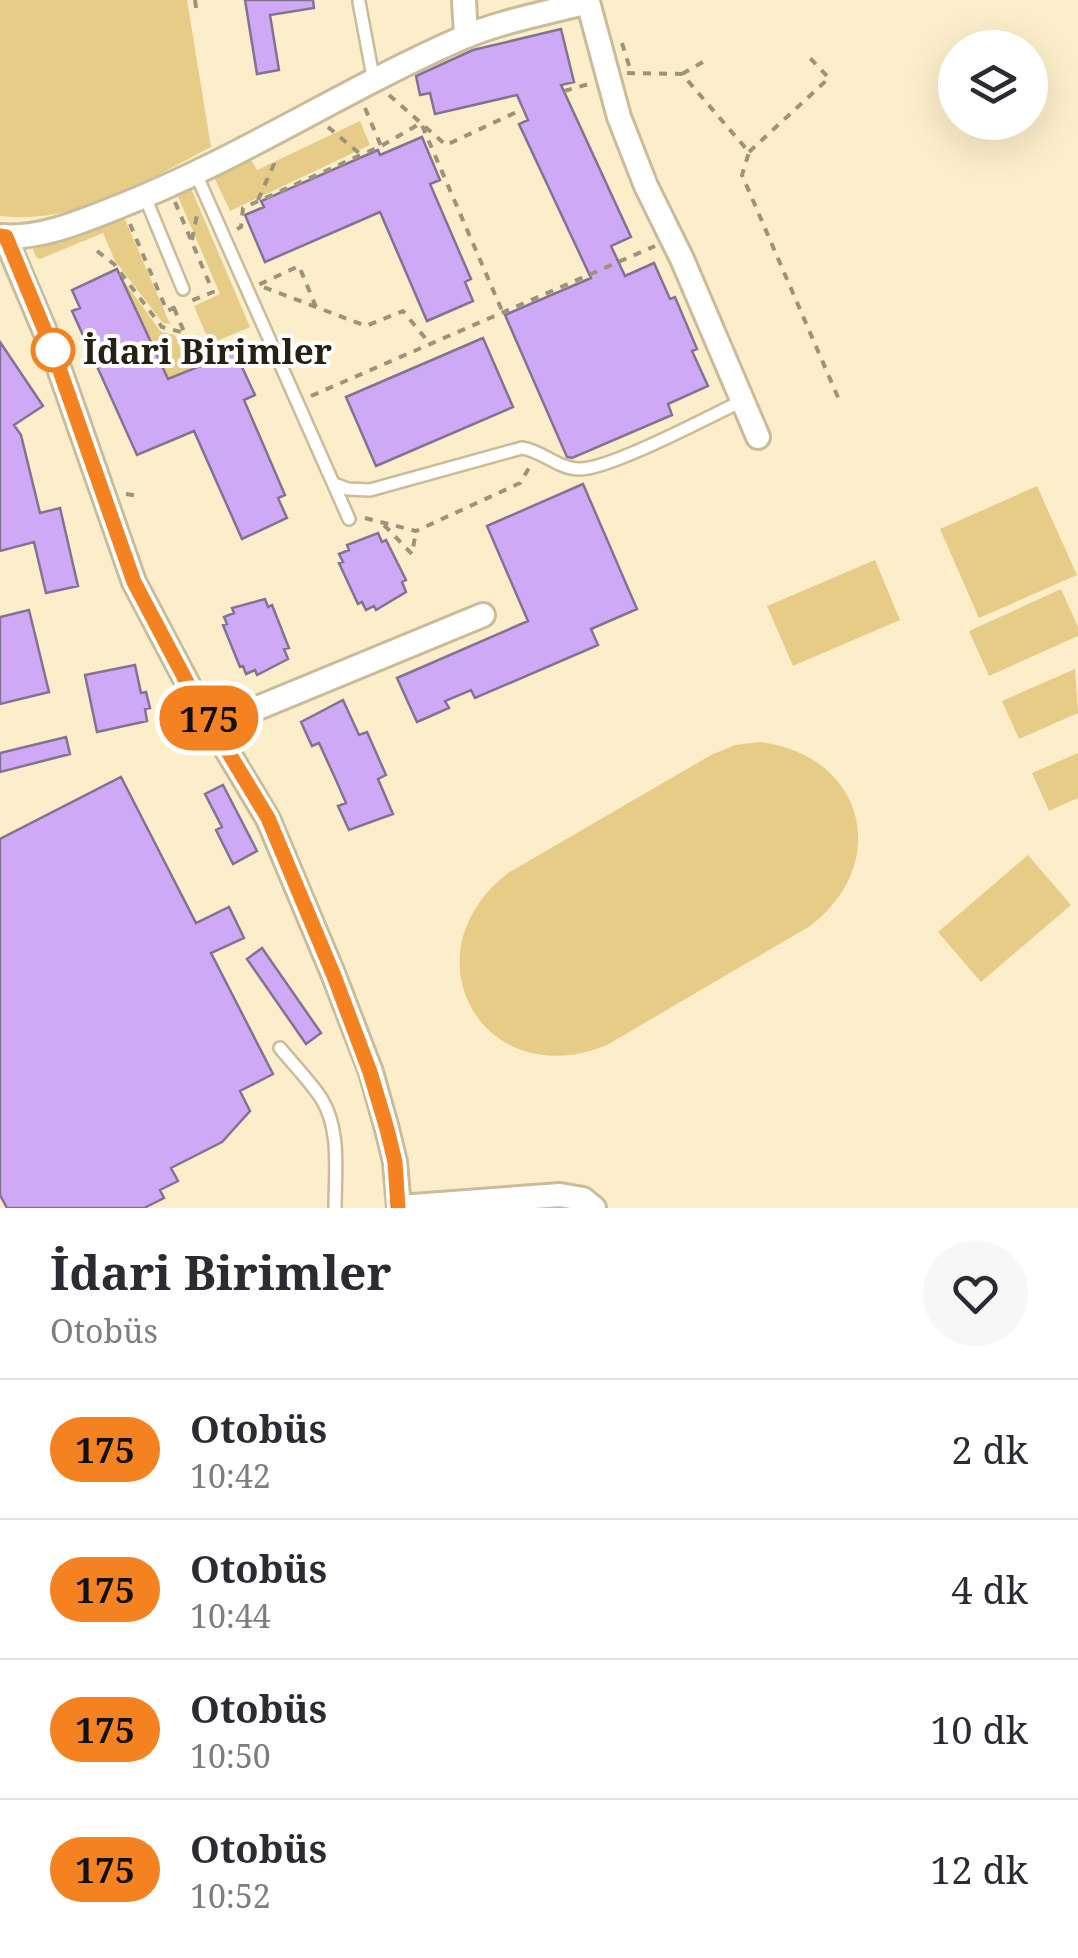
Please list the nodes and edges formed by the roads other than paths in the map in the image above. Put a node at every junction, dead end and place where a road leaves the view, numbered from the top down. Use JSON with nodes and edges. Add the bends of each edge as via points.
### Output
{"nodes":[{"id":1,"x":464,"y":0,"type":"edge"},
{"id":2,"x":360,"y":2,"type":"edge"},
{"id":3,"x":466,"y":36,"type":"junction"},
{"id":4,"x":374,"y":82,"type":"junction"},
{"id":5,"x":196,"y":174,"type":"junction"},
{"id":6,"x":145,"y":197,"type":"junction"},
{"id":7,"x":3,"y":237,"type":"edge"},
{"id":8,"x":183,"y":289,"type":"dead end"},
{"id":9,"x":742,"y":400,"type":"junction"},
{"id":10,"x":758,"y":438,"type":"dead end"},
{"id":11,"x":334,"y":484,"type":"junction"},
{"id":12,"x":350,"y":518,"type":"road end"},
{"id":13,"x":484,"y":615,"type":"dead end"},
{"id":14,"x":214,"y":726,"type":"junction"},
{"id":15,"x":280,"y":1048,"type":"dead end"},
{"id":16,"x":336,"y":1208,"type":"edge"},
{"id":17,"x":399,"y":1208,"type":"edge"},
{"id":18,"x":594,"y":1208,"type":"edge"}],
"edges":[{"from":1,"to":3,"type":"street"},
{"from":2,"to":4,"type":"lane"},
{"from":3,"to":4,"type":"street"},
{"from":3,"to":9,"type":"street","via":[[588,2],[619,117]]},
{"from":4,"to":5,"type":"street"},
{"from":5,"to":6,"type":"street"},
{"from":5,"to":11,"type":"lane"},
{"from":6,"to":7,"type":"street","via":[[85,220]]},
{"from":6,"to":8,"type":"lane"},
{"from":7,"to":14,"type":"street","via":[[52,348],[134,582]]},
{"from":9,"to":10,"type":"street"},
{"from":9,"to":11,"type":"lane","via":[[584,470],[522,448],[370,490]]},
{"from":11,"to":12,"type":"lane"},
{"from":13,"to":14,"type":"street"},
{"from":14,"to":17,"type":"street","via":[[268,818],[334,976],[387,1129]]},
{"from":15,"to":16,"type":"lane","via":[[329,1115]]},
{"from":17,"to":18,"type":"street","via":[[560,1195]]}]}
